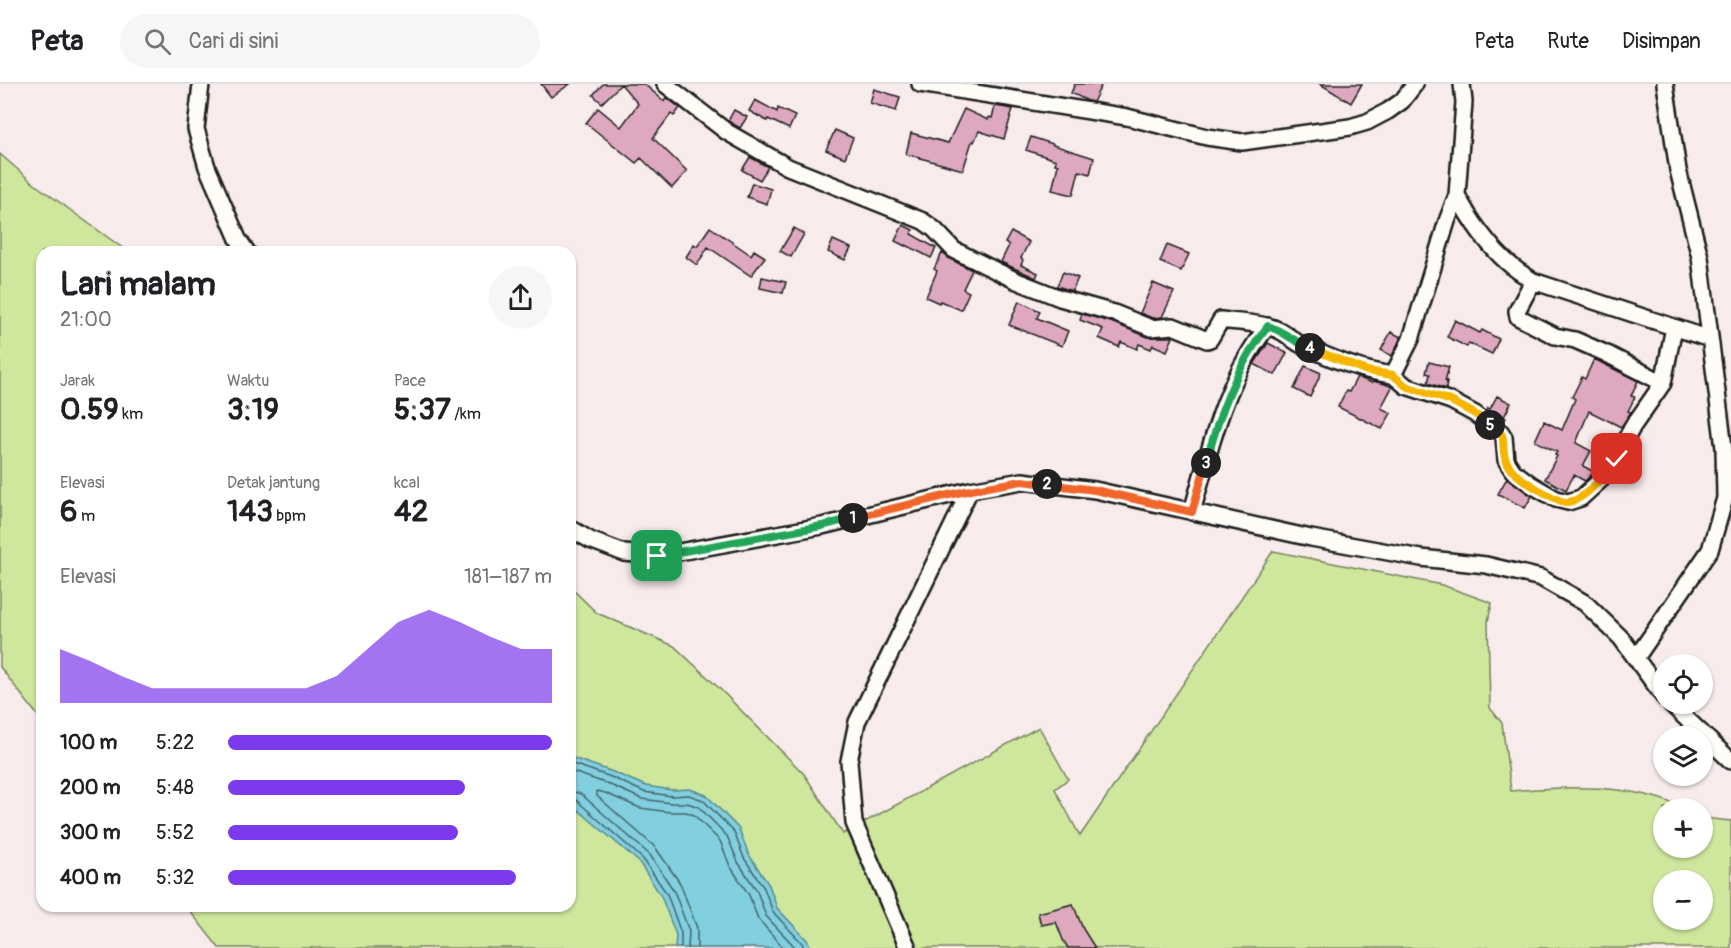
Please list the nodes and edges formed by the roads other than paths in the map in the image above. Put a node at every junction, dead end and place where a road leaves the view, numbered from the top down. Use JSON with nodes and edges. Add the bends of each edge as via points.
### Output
{"nodes":[{"id":1,"x":201,"y":84,"type":"edge"},
{"id":2,"x":665,"y":84,"type":"edge"},
{"id":3,"x":920,"y":84,"type":"edge"},
{"id":4,"x":1415,"y":84,"type":"edge"},
{"id":5,"x":1462,"y":84,"type":"edge"},
{"id":6,"x":1665,"y":84,"type":"edge"},
{"id":7,"x":1457,"y":195,"type":"junction"},
{"id":8,"x":243,"y":246,"type":"edge"},
{"id":9,"x":1533,"y":280,"type":"junction"},
{"id":10,"x":1268,"y":326,"type":"junction"},
{"id":11,"x":1674,"y":327,"type":"junction"},
{"id":12,"x":1710,"y":339,"type":"junction"},
{"id":13,"x":1393,"y":375,"type":"junction"},
{"id":14,"x":1663,"y":383,"type":"junction"},
{"id":15,"x":970,"y":490,"type":"junction"},
{"id":16,"x":1192,"y":512,"type":"junction"},
{"id":17,"x":576,"y":531,"type":"edge"},
{"id":18,"x":1636,"y":658,"type":"junction"},
{"id":19,"x":1653,"y":682,"type":"edge"},
{"id":20,"x":1682,"y":714,"type":"edge"},
{"id":21,"x":1731,"y":761,"type":"edge"},
{"id":22,"x":908,"y":948,"type":"edge"}],
"edges":[{"from":1,"to":8,"type":"street","via":[[196,129],[204,158]]},
{"from":2,"to":10,"type":"street","via":[[727,132],[788,167],[922,221],[954,250],[1017,281],[1151,328],[1173,326],[1207,340],[1221,320]]},
{"from":3,"to":4,"type":"street","via":[[1118,116],[1242,142],[1367,122],[1402,101]]},
{"from":5,"to":7,"type":"street"},
{"from":6,"to":12,"type":"street","via":[[1678,171],[1700,257]]},
{"from":7,"to":9,"type":"street","via":[[1489,245]]},
{"from":7,"to":13,"type":"street","via":[[1411,339]]},
{"from":9,"to":11,"type":"street"},
{"from":9,"to":14,"type":"street","via":[[1517,311],[1518,317]]},
{"from":10,"to":13,"type":"street","via":[[1346,363]]},
{"from":10,"to":16,"type":"street","via":[[1248,354],[1221,412]]},
{"from":11,"to":12,"type":"street"},
{"from":11,"to":14,"type":"street"},
{"from":12,"to":18,"type":"street","via":[[1724,448],[1725,498],[1710,550]]},
{"from":13,"to":14,"type":"street","via":[[1406,386],[1451,401],[1500,431],[1506,460],[1513,471],[1556,499],[1568,502],[1581,498],[1605,476]]},
{"from":15,"to":16,"type":"street","via":[[1022,481],[1095,490]]},
{"from":15,"to":17,"type":"street","via":[[822,526],[657,556],[624,553]]},
{"from":15,"to":22,"type":"street","via":[[857,722],[849,761],[854,823]]},
{"from":16,"to":18,"type":"street","via":[[1311,538],[1486,565],[1542,578],[1586,603]]},
{"from":18,"to":19,"type":"street"},
{"from":20,"to":21,"type":"street"}]}
